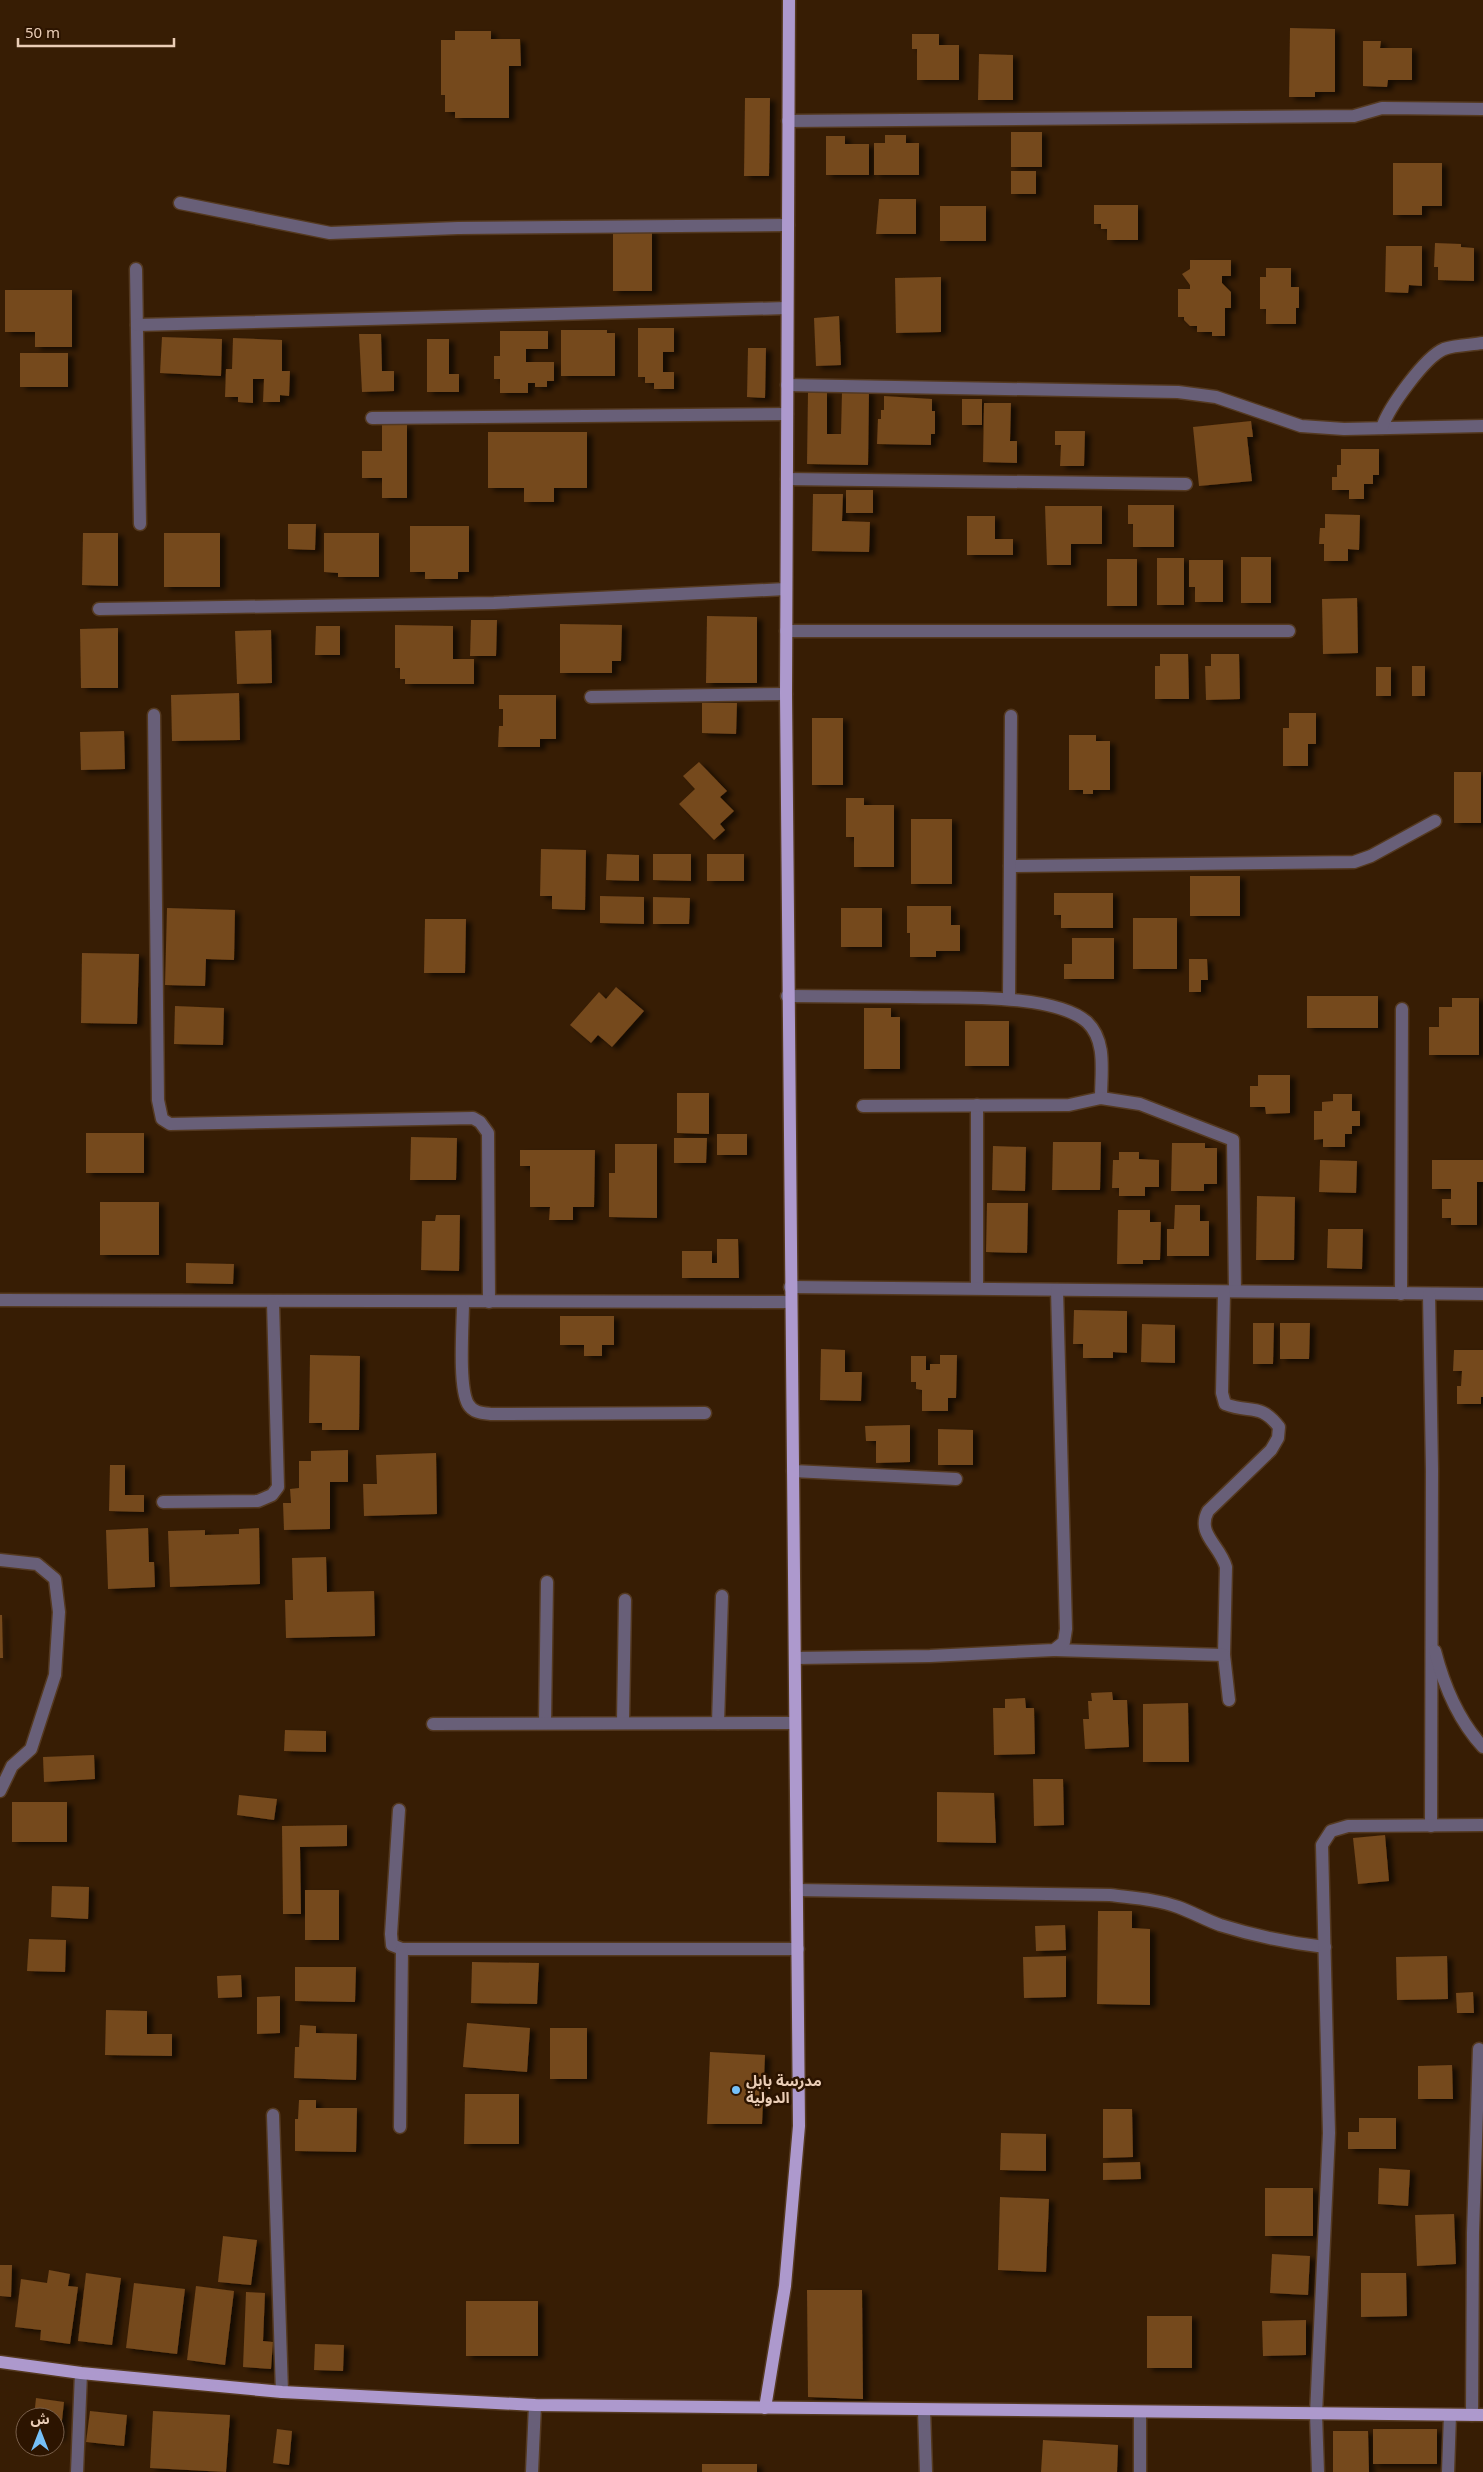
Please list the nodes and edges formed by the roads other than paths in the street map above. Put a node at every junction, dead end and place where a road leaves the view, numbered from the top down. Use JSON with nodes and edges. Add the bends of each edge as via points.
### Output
{"nodes":[{"id":1,"x":789,"y":0,"type":"edge"},
{"id":2,"x":1483,"y":109,"type":"edge"},
{"id":3,"x":788,"y":121,"type":"junction"},
{"id":4,"x":180,"y":203,"type":"dead end"},
{"id":5,"x":788,"y":225,"type":"junction"},
{"id":6,"x":136,"y":269,"type":"dead end"},
{"id":7,"x":787,"y":308,"type":"junction"},
{"id":8,"x":137,"y":325,"type":"junction"},
{"id":9,"x":1483,"y":343,"type":"edge"},
{"id":10,"x":787,"y":385,"type":"junction"},
{"id":11,"x":787,"y":414,"type":"junction"},
{"id":12,"x":372,"y":418,"type":"dead end"},
{"id":13,"x":1483,"y":426,"type":"edge"},
{"id":14,"x":1382,"y":428,"type":"junction"},
{"id":15,"x":787,"y":479,"type":"junction"},
{"id":16,"x":1186,"y":484,"type":"dead end"},
{"id":17,"x":140,"y":524,"type":"dead end"},
{"id":18,"x":786,"y":589,"type":"junction"},
{"id":19,"x":99,"y":609,"type":"dead end"},
{"id":20,"x":786,"y":631,"type":"junction"},
{"id":21,"x":1289,"y":631,"type":"dead end"},
{"id":22,"x":786,"y":694,"type":"junction"},
{"id":23,"x":591,"y":697,"type":"dead end"},
{"id":24,"x":154,"y":715,"type":"dead end"},
{"id":25,"x":1011,"y":716,"type":"dead end"},
{"id":26,"x":1435,"y":821,"type":"dead end"},
{"id":27,"x":1010,"y":866,"type":"junction"},
{"id":28,"x":787,"y":996,"type":"junction"},
{"id":29,"x":1009,"y":998,"type":"junction"},
{"id":30,"x":1402,"y":1009,"type":"dead end"},
{"id":31,"x":1101,"y":1098,"type":"junction"},
{"id":32,"x":977,"y":1105,"type":"junction"},
{"id":33,"x":863,"y":1106,"type":"dead end"},
{"id":34,"x":790,"y":1288,"type":"junction"},
{"id":35,"x":977,"y":1288,"type":"junction"},
{"id":36,"x":1057,"y":1290,"type":"junction"},
{"id":37,"x":1230,"y":1291,"type":"junction"},
{"id":38,"x":1401,"y":1294,"type":"junction"},
{"id":39,"x":1429,"y":1294,"type":"junction"},
{"id":40,"x":1483,"y":1294,"type":"edge"},
{"id":41,"x":0,"y":1300,"type":"edge"},
{"id":42,"x":272,"y":1302,"type":"junction"},
{"id":43,"x":463,"y":1302,"type":"junction"},
{"id":44,"x":489,"y":1302,"type":"junction"},
{"id":45,"x":790,"y":1302,"type":"junction"},
{"id":46,"x":705,"y":1413,"type":"dead end"},
{"id":47,"x":793,"y":1471,"type":"junction"},
{"id":48,"x":956,"y":1479,"type":"dead end"},
{"id":49,"x":163,"y":1502,"type":"dead end"},
{"id":50,"x":0,"y":1560,"type":"edge"},
{"id":51,"x":548,"y":1582,"type":"dead end"},
{"id":52,"x":722,"y":1596,"type":"dead end"},
{"id":53,"x":625,"y":1600,"type":"dead end"},
{"id":54,"x":1430,"y":1629,"type":"junction"},
{"id":55,"x":1054,"y":1650,"type":"junction"},
{"id":56,"x":1224,"y":1655,"type":"junction"},
{"id":57,"x":796,"y":1658,"type":"junction"},
{"id":58,"x":1229,"y":1700,"type":"dead end"},
{"id":59,"x":545,"y":1722,"type":"junction"},
{"id":60,"x":623,"y":1722,"type":"junction"},
{"id":61,"x":718,"y":1722,"type":"junction"},
{"id":62,"x":794,"y":1723,"type":"junction"},
{"id":63,"x":433,"y":1724,"type":"dead end"},
{"id":64,"x":1483,"y":1747,"type":"edge"},
{"id":65,"x":0,"y":1790,"type":"edge"},
{"id":66,"x":398,"y":1810,"type":"dead end"},
{"id":67,"x":1483,"y":1825,"type":"edge"},
{"id":68,"x":1431,"y":1826,"type":"junction"},
{"id":69,"x":797,"y":1890,"type":"junction"},
{"id":70,"x":1325,"y":1946,"type":"junction"},
{"id":71,"x":402,"y":1949,"type":"junction"},
{"id":72,"x":798,"y":1949,"type":"junction"},
{"id":73,"x":1479,"y":2049,"type":"dead end"},
{"id":74,"x":272,"y":2115,"type":"dead end"},
{"id":75,"x":400,"y":2127,"type":"dead end"},
{"id":76,"x":0,"y":2362,"type":"edge"},
{"id":77,"x":81,"y":2373,"type":"junction"},
{"id":78,"x":282,"y":2392,"type":"junction"},
{"id":79,"x":535,"y":2405,"type":"junction"},
{"id":80,"x":765,"y":2408,"type":"junction"},
{"id":81,"x":924,"y":2410,"type":"junction"},
{"id":82,"x":1140,"y":2412,"type":"junction"},
{"id":83,"x":1316,"y":2414,"type":"junction"},
{"id":84,"x":1450,"y":2415,"type":"junction"},
{"id":85,"x":1478,"y":2415,"type":"edge"},
{"id":86,"x":77,"y":2472,"type":"edge"},
{"id":87,"x":532,"y":2472,"type":"edge"},
{"id":88,"x":926,"y":2472,"type":"edge"},
{"id":89,"x":1140,"y":2472,"type":"edge"},
{"id":90,"x":1318,"y":2472,"type":"edge"},
{"id":91,"x":1448,"y":2472,"type":"edge"}],
"edges":[{"from":1,"to":3,"type":"main road"},
{"from":2,"to":3,"type":"street","via":[[1382,108],[1354,116]]},
{"from":3,"to":5,"type":"main road"},
{"from":4,"to":5,"type":"street","via":[[330,233],[458,228]]},
{"from":5,"to":7,"type":"main road"},
{"from":6,"to":8,"type":"street"},
{"from":7,"to":8,"type":"street"},
{"from":7,"to":10,"type":"main road"},
{"from":8,"to":17,"type":"street"},
{"from":9,"to":14,"type":"street","via":[[1445,349],[1431,358],[1395,400]]},
{"from":10,"to":11,"type":"main road"},
{"from":10,"to":14,"type":"street","via":[[1178,392],[1216,397],[1300,426]]},
{"from":11,"to":12,"type":"street"},
{"from":11,"to":15,"type":"main road"},
{"from":13,"to":14,"type":"street"},
{"from":15,"to":16,"type":"street"},
{"from":15,"to":18,"type":"main road"},
{"from":18,"to":19,"type":"street","via":[[494,603]]},
{"from":18,"to":20,"type":"main road"},
{"from":20,"to":21,"type":"street"},
{"from":20,"to":22,"type":"main road"},
{"from":22,"to":23,"type":"street"},
{"from":22,"to":28,"type":"main road"},
{"from":24,"to":44,"type":"street","via":[[158,1100],[162,1119],[170,1124],[473,1118],[488,1133]]},
{"from":25,"to":27,"type":"street"},
{"from":26,"to":27,"type":"street","via":[[1354,862]]},
{"from":27,"to":29,"type":"street"},
{"from":28,"to":29,"type":"street"},
{"from":28,"to":34,"type":"main road"},
{"from":29,"to":31,"type":"street","via":[[1055,1006],[1086,1022],[1096,1033],[1102,1049]]},
{"from":30,"to":38,"type":"street"},
{"from":31,"to":32,"type":"street","via":[[1069,1105]]},
{"from":31,"to":37,"type":"street","via":[[1140,1104],[1233,1140]]},
{"from":32,"to":33,"type":"street"},
{"from":32,"to":35,"type":"street"},
{"from":34,"to":35,"type":"street"},
{"from":34,"to":45,"type":"main road"},
{"from":35,"to":36,"type":"street"},
{"from":36,"to":37,"type":"street"},
{"from":36,"to":55,"type":"street","via":[[1066,1629],[1064,1642]]},
{"from":37,"to":38,"type":"street"},
{"from":37,"to":56,"type":"street","via":[[1222,1393],[1225,1404],[1261,1410],[1279,1427],[1272,1450],[1208,1511],[1204,1520],[1204,1531],[1223,1555],[1226,1567]]},
{"from":38,"to":39,"type":"street"},
{"from":39,"to":40,"type":"street"},
{"from":39,"to":54,"type":"street"},
{"from":41,"to":42,"type":"street"},
{"from":42,"to":43,"type":"street"},
{"from":42,"to":49,"type":"street","via":[[278,1487],[272,1495],[258,1501]]},
{"from":43,"to":44,"type":"street"},
{"from":43,"to":46,"type":"street","via":[[463,1385],[468,1405],[478,1412]]},
{"from":44,"to":45,"type":"street"},
{"from":45,"to":47,"type":"main road"},
{"from":47,"to":48,"type":"street"},
{"from":47,"to":57,"type":"main road"},
{"from":50,"to":65,"type":"street","via":[[37,1564],[56,1579],[59,1612],[56,1675],[31,1749],[12,1766]]},
{"from":51,"to":59,"type":"street"},
{"from":52,"to":61,"type":"street"},
{"from":53,"to":60,"type":"street"},
{"from":54,"to":64,"type":"street","via":[[1449,1693],[1471,1734]]},
{"from":54,"to":68,"type":"street"},
{"from":55,"to":56,"type":"street"},
{"from":55,"to":57,"type":"street"},
{"from":56,"to":58,"type":"street"},
{"from":57,"to":62,"type":"main road"},
{"from":59,"to":60,"type":"street"},
{"from":59,"to":63,"type":"street"},
{"from":60,"to":61,"type":"street"},
{"from":61,"to":62,"type":"street"},
{"from":62,"to":69,"type":"main road"},
{"from":66,"to":71,"type":"street","via":[[391,1934],[392,1945]]},
{"from":67,"to":68,"type":"street"},
{"from":68,"to":70,"type":"street","via":[[1348,1826],[1330,1831],[1322,1845]]},
{"from":69,"to":70,"type":"street","via":[[1128,1897],[1165,1903],[1247,1933],[1284,1942]]},
{"from":69,"to":72,"type":"main road"},
{"from":70,"to":83,"type":"street","via":[[1329,2133]]},
{"from":71,"to":72,"type":"street"},
{"from":71,"to":75,"type":"street"},
{"from":72,"to":80,"type":"main road","via":[[799,2126],[785,2286]]},
{"from":73,"to":85,"type":"street","via":[[1473,2233]]},
{"from":74,"to":78,"type":"street"},
{"from":76,"to":77,"type":"main road"},
{"from":77,"to":78,"type":"main road"},
{"from":77,"to":86,"type":"street"},
{"from":78,"to":79,"type":"main road"},
{"from":79,"to":80,"type":"main road"},
{"from":79,"to":87,"type":"street"},
{"from":80,"to":81,"type":"main road"},
{"from":81,"to":82,"type":"main road"},
{"from":81,"to":88,"type":"street"},
{"from":82,"to":83,"type":"main road"},
{"from":82,"to":89,"type":"street"},
{"from":83,"to":84,"type":"main road"},
{"from":83,"to":90,"type":"street"},
{"from":84,"to":85,"type":"main road"},
{"from":84,"to":91,"type":"street"}]}
